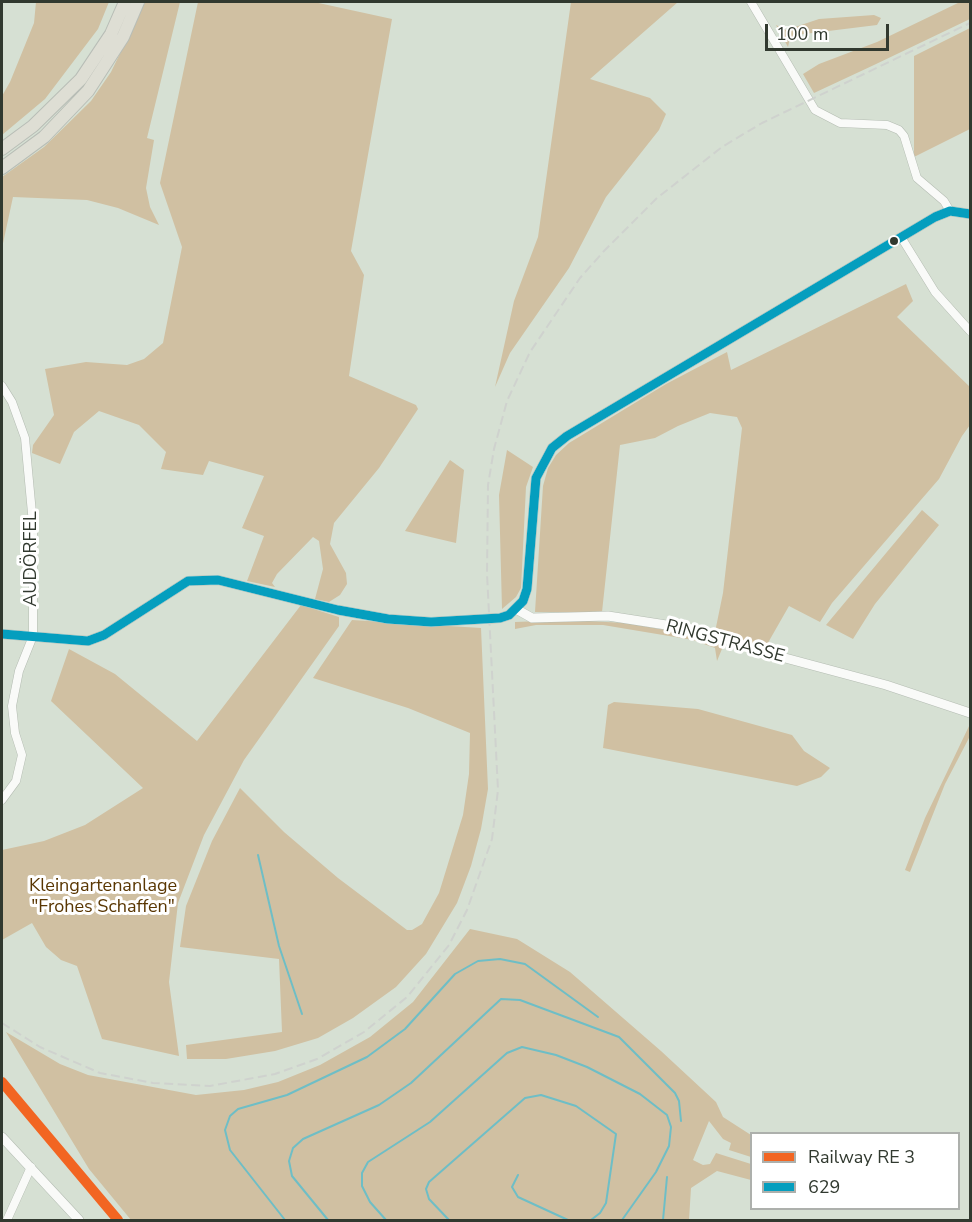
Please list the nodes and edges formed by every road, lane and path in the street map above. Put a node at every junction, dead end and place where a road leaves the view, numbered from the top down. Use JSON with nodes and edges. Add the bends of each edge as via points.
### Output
{"nodes":[{"id":1,"x":125,"y":2,"type":"edge"},
{"id":2,"x":138,"y":2,"type":"edge"},
{"id":3,"x":751,"y":2,"type":"edge"},
{"id":4,"x":2,"y":149,"type":"edge"},
{"id":5,"x":2,"y":168,"type":"edge"},
{"id":6,"x":950,"y":211,"type":"junction"},
{"id":7,"x":970,"y":214,"type":"edge"},
{"id":8,"x":901,"y":237,"type":"junction"},
{"id":9,"x":970,"y":331,"type":"edge"},
{"id":10,"x":2,"y":386,"type":"edge"},
{"id":11,"x":516,"y":609,"type":"junction"},
{"id":12,"x":2,"y":634,"type":"edge"},
{"id":13,"x":33,"y":636,"type":"junction"},
{"id":14,"x":970,"y":713,"type":"edge"},
{"id":15,"x":2,"y":800,"type":"edge"},
{"id":16,"x":2,"y":1137,"type":"edge"},
{"id":17,"x":31,"y":1167,"type":"junction"},
{"id":18,"x":7,"y":1221,"type":"edge"},
{"id":19,"x":79,"y":1221,"type":"edge"}],
"edges":[{"from":1,"to":4,"type":"main road","via":[[111,34],[81,79],[33,126]]},
{"from":2,"to":5,"type":"main road","via":[[123,37],[88,91],[44,137]]},
{"from":3,"to":6,"type":"street","via":[[815,110],[840,123],[887,125],[899,130],[917,178]]},
{"from":6,"to":7,"type":"street"},
{"from":6,"to":8,"type":"street"},
{"from":8,"to":9,"type":"street","via":[[935,292]]},
{"from":8,"to":11,"type":"street","via":[[552,448],[536,478],[527,590]]},
{"from":10,"to":13,"type":"street","name":"AUDÖRFEL","via":[[25,438],[29,465]]},
{"from":11,"to":13,"type":"street","via":[[500,618],[431,622],[388,619],[218,580],[188,581],[104,635],[88,641]]},
{"from":11,"to":14,"type":"street","name":"RINGSTRASSE","via":[[532,618],[608,616],[692,629]]},
{"from":12,"to":13,"type":"street"},
{"from":13,"to":15,"type":"street","name":"AUDÖRFEL","via":[[19,671],[12,706],[22,755],[16,781]]},
{"from":16,"to":17,"type":"street"},
{"from":17,"to":18,"type":"street"},
{"from":17,"to":19,"type":"street"}]}
